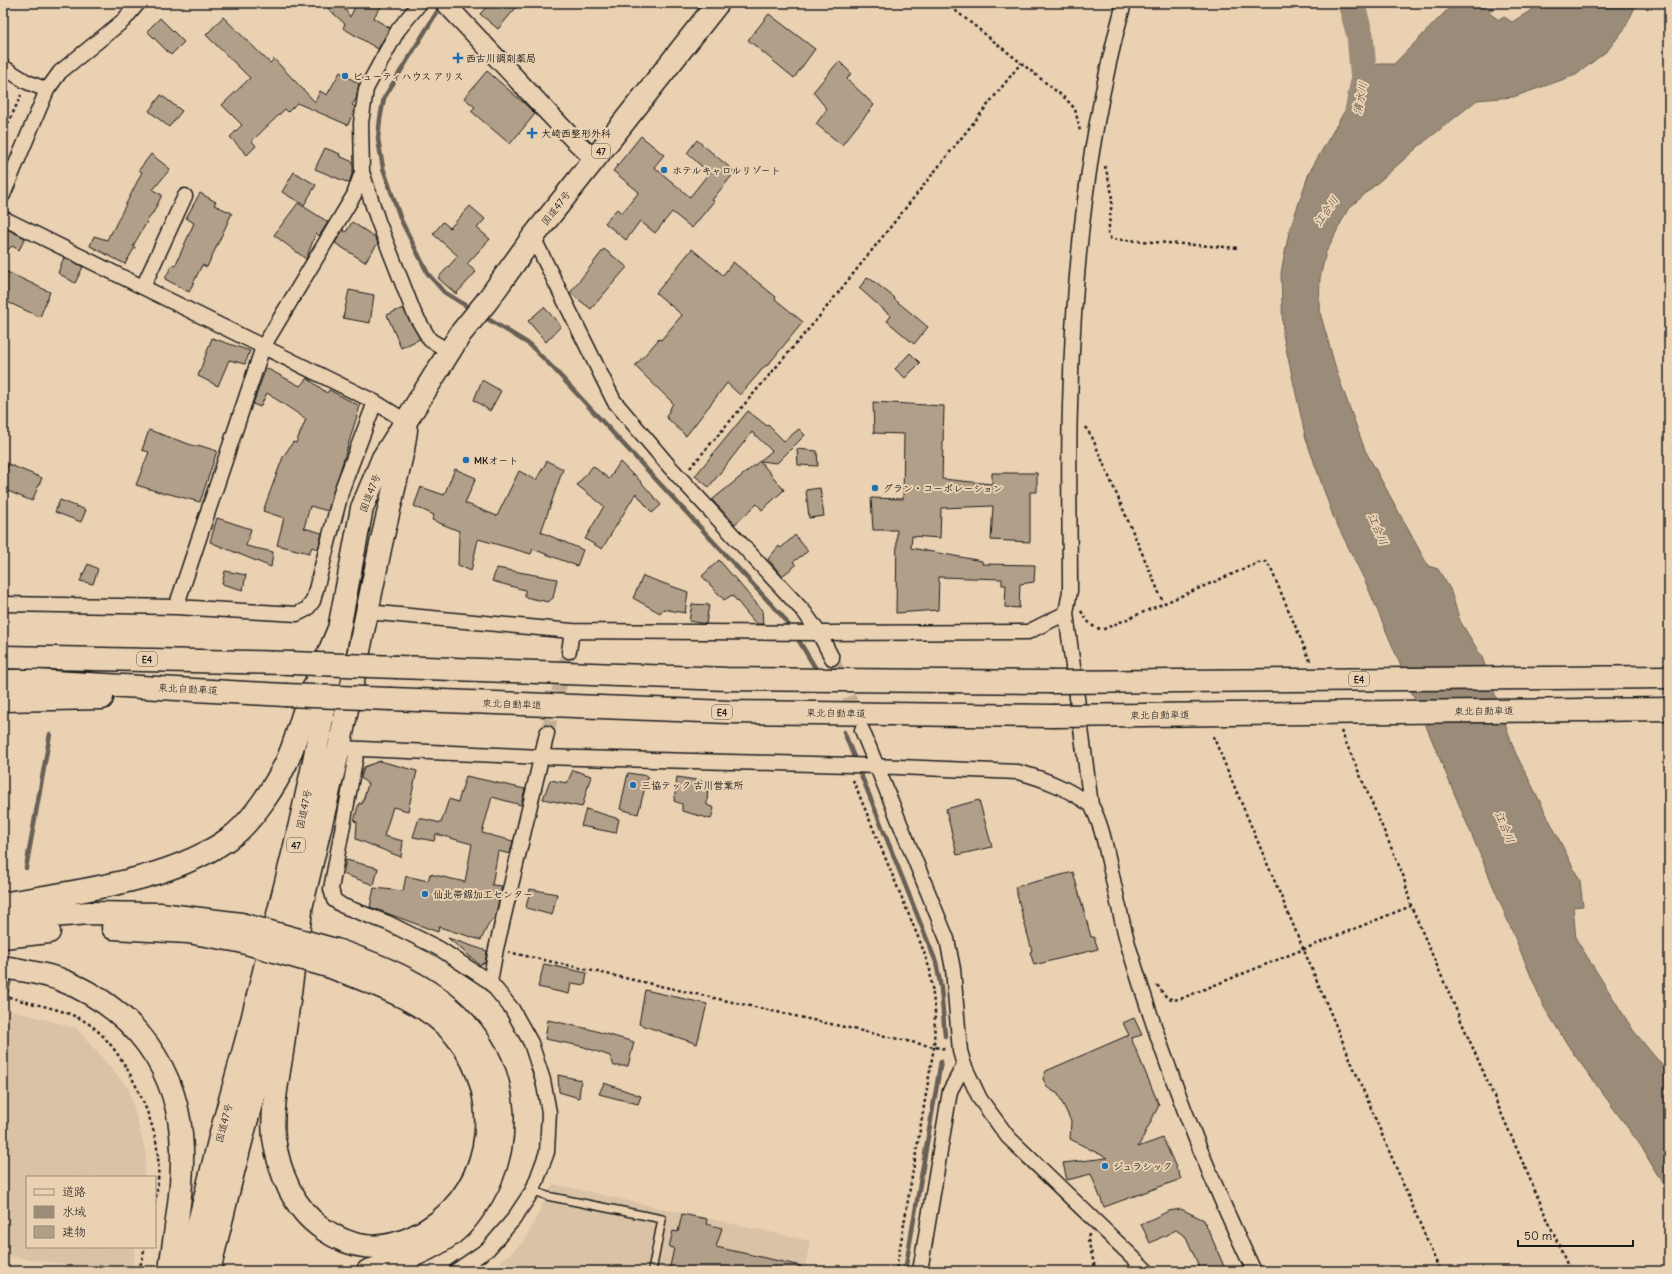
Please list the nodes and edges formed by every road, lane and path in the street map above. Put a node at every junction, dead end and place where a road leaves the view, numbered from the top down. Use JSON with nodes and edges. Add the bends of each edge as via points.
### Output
{"nodes":[{"id":1,"x":138,"y":3,"type":"edge"},
{"id":2,"x":420,"y":3,"type":"edge"},
{"id":3,"x":446,"y":3,"type":"edge"},
{"id":4,"x":718,"y":3,"type":"edge"},
{"id":5,"x":946,"y":3,"type":"edge"},
{"id":6,"x":1124,"y":3,"type":"edge"},
{"id":7,"x":1021,"y":63,"type":"junction"},
{"id":8,"x":3,"y":67,"type":"edge"},
{"id":9,"x":27,"y":82,"type":"junction"},
{"id":10,"x":47,"y":90,"type":"junction"},
{"id":11,"x":3,"y":135,"type":"edge"},
{"id":12,"x":1080,"y":138,"type":"dead end"},
{"id":13,"x":594,"y":159,"type":"junction"},
{"id":14,"x":1104,"y":162,"type":"dead end"},
{"id":15,"x":362,"y":172,"type":"junction"},
{"id":16,"x":3,"y":195,"type":"edge"},
{"id":17,"x":185,"y":196,"type":"dead end"},
{"id":18,"x":3,"y":218,"type":"edge"},
{"id":19,"x":533,"y":237,"type":"junction"},
{"id":20,"x":1239,"y":248,"type":"dead end"},
{"id":21,"x":143,"y":287,"type":"junction"},
{"id":22,"x":264,"y":347,"type":"junction"},
{"id":23,"x":449,"y":351,"type":"junction"},
{"id":24,"x":375,"y":402,"type":"junction"},
{"id":25,"x":1070,"y":407,"type":"junction"},
{"id":26,"x":407,"y":422,"type":"junction"},
{"id":27,"x":681,"y":479,"type":"junction"},
{"id":28,"x":1163,"y":602,"type":"dead end"},
{"id":29,"x":3,"y":604,"type":"edge"},
{"id":30,"x":176,"y":607,"type":"junction"},
{"id":31,"x":367,"y":612,"type":"junction"},
{"id":32,"x":1066,"y":613,"type":"junction"},
{"id":33,"x":338,"y":631,"type":"junction"},
{"id":34,"x":572,"y":631,"type":"junction"},
{"id":35,"x":819,"y":633,"type":"junction"},
{"id":36,"x":3,"y":649,"type":"edge"},
{"id":37,"x":569,"y":651,"type":"tunnel mouth"},
{"id":38,"x":3,"y":657,"type":"edge"},
{"id":39,"x":68,"y":657,"type":"junction"},
{"id":40,"x":832,"y":658,"type":"tunnel mouth"},
{"id":41,"x":1669,"y":676,"type":"edge"},
{"id":42,"x":3,"y":681,"type":"edge"},
{"id":43,"x":285,"y":695,"type":"junction"},
{"id":44,"x":3,"y":700,"type":"edge"},
{"id":45,"x":1669,"y":709,"type":"edge"},
{"id":46,"x":862,"y":730,"type":"tunnel mouth"},
{"id":47,"x":547,"y":733,"type":"tunnel mouth"},
{"id":48,"x":1213,"y":736,"type":"dead end"},
{"id":49,"x":348,"y":749,"type":"junction"},
{"id":50,"x":541,"y":757,"type":"junction"},
{"id":51,"x":860,"y":766,"type":"junction"},
{"id":52,"x":1091,"y":805,"type":"junction"},
{"id":53,"x":3,"y":904,"type":"edge"},
{"id":54,"x":301,"y":911,"type":"junction"},
{"id":55,"x":3,"y":920,"type":"edge"},
{"id":56,"x":240,"y":933,"type":"junction"},
{"id":57,"x":3,"y":937,"type":"edge"},
{"id":58,"x":496,"y":949,"type":"junction"},
{"id":59,"x":1303,"y":949,"type":"junction"},
{"id":60,"x":333,"y":958,"type":"junction"},
{"id":61,"x":3,"y":967,"type":"edge"},
{"id":62,"x":490,"y":982,"type":"junction"},
{"id":63,"x":1157,"y":985,"type":"dead end"},
{"id":64,"x":3,"y":995,"type":"edge"},
{"id":65,"x":934,"y":1047,"type":"junction"},
{"id":66,"x":960,"y":1051,"type":"junction"},
{"id":67,"x":964,"y":1065,"type":"junction"},
{"id":68,"x":533,"y":1190,"type":"junction"},
{"id":69,"x":156,"y":1194,"type":"edge"},
{"id":70,"x":1094,"y":1220,"type":"junction"},
{"id":71,"x":145,"y":1248,"type":"edge"},
{"id":72,"x":139,"y":1271,"type":"edge"},
{"id":73,"x":170,"y":1271,"type":"edge"},
{"id":74,"x":187,"y":1271,"type":"edge"},
{"id":75,"x":209,"y":1271,"type":"edge"},
{"id":76,"x":368,"y":1271,"type":"edge"},
{"id":77,"x":456,"y":1271,"type":"edge"},
{"id":78,"x":652,"y":1271,"type":"edge"},
{"id":79,"x":896,"y":1271,"type":"edge"},
{"id":80,"x":920,"y":1271,"type":"edge"},
{"id":81,"x":1096,"y":1271,"type":"edge"},
{"id":82,"x":1147,"y":1271,"type":"edge"},
{"id":83,"x":1254,"y":1271,"type":"edge"},
{"id":84,"x":1440,"y":1271,"type":"edge"},
{"id":85,"x":1570,"y":1271,"type":"edge"}],
"edges":[{"from":1,"to":10,"type":"street","via":[[124,20],[60,72]]},
{"from":2,"to":15,"type":"street","via":[[398,30],[366,89],[361,123]]},
{"from":3,"to":13,"type":"street"},
{"from":4,"to":13,"type":"highway","name":"国道47号","number":"47"},
{"from":5,"to":7,"type":"path"},
{"from":6,"to":25,"type":"street","via":[[1110,52],[1095,127],[1078,262]]},
{"from":7,"to":12,"type":"path","via":[[1066,99],[1075,110]]},
{"from":7,"to":27,"type":"path","via":[[818,318]]},
{"from":8,"to":9,"type":"street"},
{"from":9,"to":10,"type":"street"},
{"from":9,"to":11,"type":"path"},
{"from":10,"to":16,"type":"street"},
{"from":13,"to":19,"type":"highway","name":"国道47号","number":"47"},
{"from":14,"to":20,"type":"path","via":[[1111,189],[1108,234],[1111,239]]},
{"from":15,"to":22,"type":"street","via":[[354,195]]},
{"from":15,"to":23,"type":"street","via":[[414,313],[430,340]]},
{"from":17,"to":21,"type":"street"},
{"from":18,"to":21,"type":"street"},
{"from":19,"to":23,"type":"highway","name":"国道47号","number":"47"},
{"from":19,"to":27,"type":"street","via":[[614,401]]},
{"from":21,"to":22,"type":"street"},
{"from":22,"to":24,"type":"street"},
{"from":22,"to":30,"type":"street"},
{"from":23,"to":26,"type":"highway","name":"国道47号","number":"47"},
{"from":24,"to":26,"type":"street"},
{"from":24,"to":30,"type":"street","via":[[342,489],[313,601],[307,609],[297,614]]},
{"from":25,"to":28,"type":"path","via":[[1092,437]]},
{"from":25,"to":32,"type":"street","via":[[1070,591]]},
{"from":26,"to":31,"type":"highway","name":"国道47号","number":"47"},
{"from":26,"to":33,"type":"highway","name":"国道47号","number":"47","via":[[383,458],[362,508]]},
{"from":27,"to":35,"type":"street","via":[[805,613]]},
{"from":29,"to":30,"type":"street"},
{"from":31,"to":34,"type":"street"},
{"from":31,"to":49,"type":"highway","name":"国道47号","number":"47"},
{"from":32,"to":35,"type":"street","via":[[1028,632]]},
{"from":32,"to":52,"type":"street"},
{"from":33,"to":53,"type":"highway","via":[[306,705],[286,763],[270,792],[236,833],[193,860],[165,870],[103,886]]},
{"from":33,"to":74,"type":"highway","name":"国道47号","number":"47","via":[[294,853]]},
{"from":34,"to":35,"type":"street"},
{"from":34,"to":37,"type":"street"},
{"from":35,"to":40,"type":"street"},
{"from":36,"to":39,"type":"highway"},
{"from":38,"to":39,"type":"highway","number":"E4"},
{"from":39,"to":41,"type":"highway","number":"E4","bridge":true,"via":[[727,679],[1049,682]]},
{"from":42,"to":43,"type":"highway","name":"東北自動車道","number":"E4"},
{"from":43,"to":44,"type":"highway"},
{"from":43,"to":45,"type":"highway","name":"東北自動車道","number":"E4","bridge":true,"via":[[729,712],[1053,716]]},
{"from":46,"to":51,"type":"street"},
{"from":47,"to":50,"type":"street"},
{"from":48,"to":59,"type":"path"},
{"from":49,"to":50,"type":"street"},
{"from":49,"to":54,"type":"highway","name":"国道47号","number":"47"},
{"from":49,"to":62,"type":"street","via":[[331,888],[334,900],[440,949]]},
{"from":50,"to":51,"type":"street"},
{"from":50,"to":58,"type":"street"},
{"from":51,"to":52,"type":"street","via":[[1018,772],[1043,778]]},
{"from":51,"to":65,"type":"path","via":[[930,970],[935,1012]]},
{"from":51,"to":66,"type":"street","via":[[947,939],[953,969]]},
{"from":52,"to":83,"type":"street","via":[[1097,815],[1130,950],[1157,1034],[1198,1142]]},
{"from":54,"to":60,"type":"highway","via":[[275,1098],[274,1136],[280,1165],[290,1191],[314,1223],[333,1236],[352,1244],[374,1248],[400,1243],[420,1234],[440,1222],[457,1205],[470,1186],[479,1165],[486,1137],[487,1107],[480,1080],[470,1058],[454,1035],[414,1003]]},
{"from":54,"to":75,"type":"highway","name":"国道47号","number":"47"},
{"from":55,"to":56,"type":"highway","via":[[89,913],[160,914]]},
{"from":56,"to":57,"type":"highway","via":[[106,928]]},
{"from":56,"to":60,"type":"highway","bridge":true},
{"from":58,"to":62,"type":"street"},
{"from":58,"to":65,"type":"path"},
{"from":59,"to":63,"type":"path","via":[[1180,999],[1171,1000]]},
{"from":59,"to":84,"type":"path"},
{"from":59,"to":85,"type":"path","via":[[1411,906]]},
{"from":60,"to":76,"type":"highway","via":[[366,960],[423,988],[447,1005],[477,1038],[489,1060],[498,1084],[503,1110],[503,1134],[498,1162],[488,1186],[471,1213],[454,1233],[425,1251]]},
{"from":61,"to":73,"type":"highway","via":[[59,979],[111,1006],[147,1042],[161,1065],[172,1090],[182,1150]]},
{"from":62,"to":68,"type":"street","via":[[512,1009],[531,1043],[544,1086],[549,1112],[547,1152]]},
{"from":64,"to":69,"type":"path","via":[[71,1014],[88,1023],[111,1045],[138,1092],[153,1127],[159,1169]]},
{"from":65,"to":66,"type":"path"},
{"from":65,"to":79,"type":"path"},
{"from":66,"to":67,"type":"street"},
{"from":67,"to":70,"type":"street","via":[[980,1099],[1008,1137]]},
{"from":67,"to":80,"type":"street","via":[[950,1091]]},
{"from":68,"to":77,"type":"street","via":[[488,1249]]},
{"from":68,"to":78,"type":"lane","via":[[547,1196],[662,1219]]},
{"from":70,"to":81,"type":"path","via":[[1088,1240]]},
{"from":70,"to":82,"type":"street"},
{"from":71,"to":72,"type":"path"}]}
